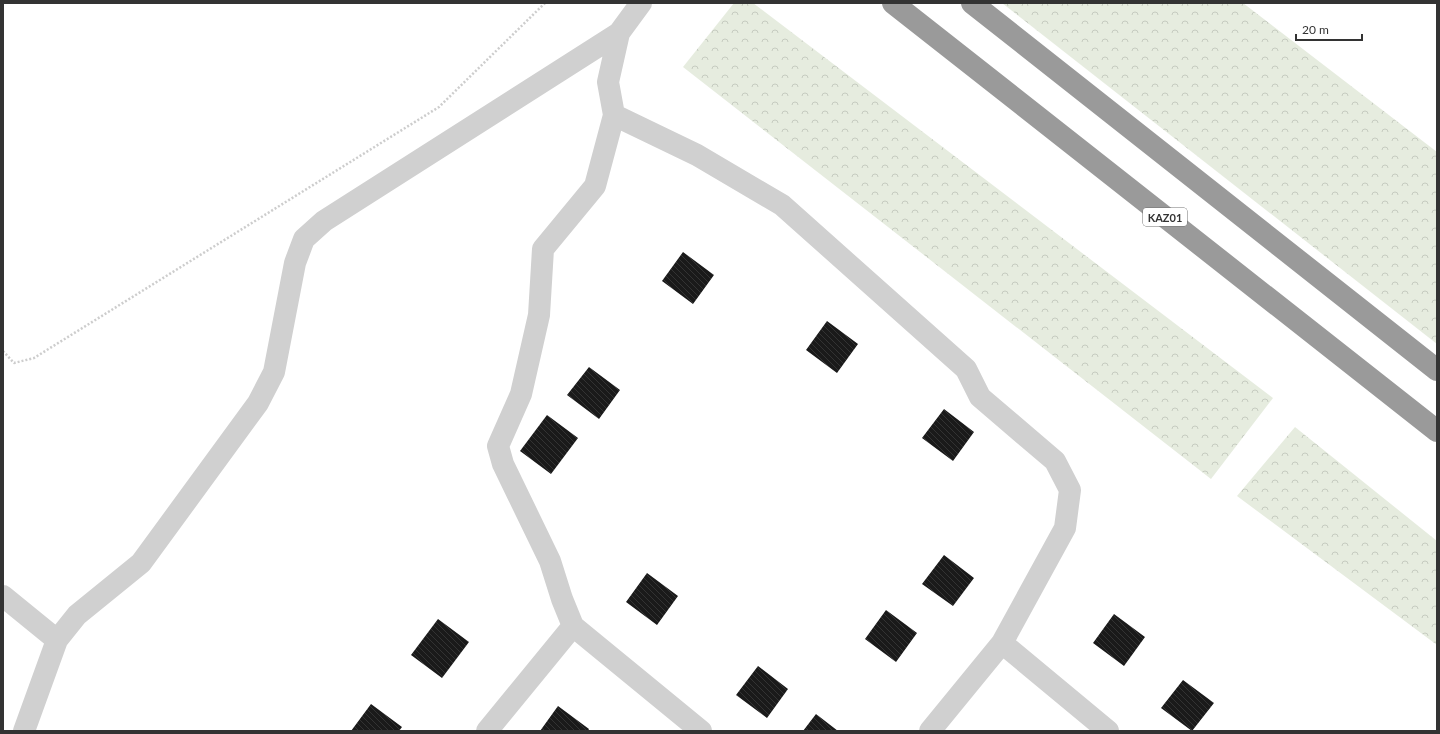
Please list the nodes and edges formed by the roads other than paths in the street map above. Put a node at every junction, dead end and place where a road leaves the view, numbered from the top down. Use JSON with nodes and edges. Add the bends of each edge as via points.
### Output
{"nodes":[{"id":1,"x":641,"y":3,"type":"edge"},
{"id":2,"x":893,"y":3,"type":"edge"},
{"id":3,"x":972,"y":3,"type":"edge"},
{"id":4,"x":619,"y":33,"type":"junction"},
{"id":5,"x":614,"y":115,"type":"junction"},
{"id":6,"x":1437,"y":370,"type":"edge"},
{"id":7,"x":1437,"y":431,"type":"edge"},
{"id":8,"x":3,"y":596,"type":"edge"},
{"id":9,"x":573,"y":626,"type":"junction"},
{"id":10,"x":57,"y":640,"type":"junction"},
{"id":11,"x":1002,"y":644,"type":"junction"},
{"id":12,"x":24,"y":731,"type":"edge"},
{"id":13,"x":487,"y":731,"type":"edge"},
{"id":14,"x":701,"y":731,"type":"edge"},
{"id":15,"x":930,"y":731,"type":"edge"},
{"id":16,"x":1108,"y":731,"type":"edge"}],
"edges":[{"from":1,"to":4,"type":"lane"},
{"from":2,"to":7,"type":"highway","number":"KАZ01"},
{"from":3,"to":6,"type":"highway"},
{"from":4,"to":5,"type":"lane","via":[[608,82]]},
{"from":4,"to":10,"type":"lane","via":[[324,221],[304,239],[295,263],[274,372],[258,403],[142,564],[77,615]]},
{"from":5,"to":9,"type":"lane","via":[[595,186],[543,249],[539,315],[521,394],[498,446],[503,464],[550,561]]},
{"from":5,"to":11,"type":"lane","via":[[697,155],[782,205],[966,369],[980,396],[1055,461],[1070,490],[1065,528]]},
{"from":8,"to":10,"type":"lane"},
{"from":9,"to":13,"type":"lane"},
{"from":9,"to":14,"type":"lane"},
{"from":10,"to":12,"type":"lane"},
{"from":11,"to":15,"type":"lane"},
{"from":11,"to":16,"type":"lane"}]}
